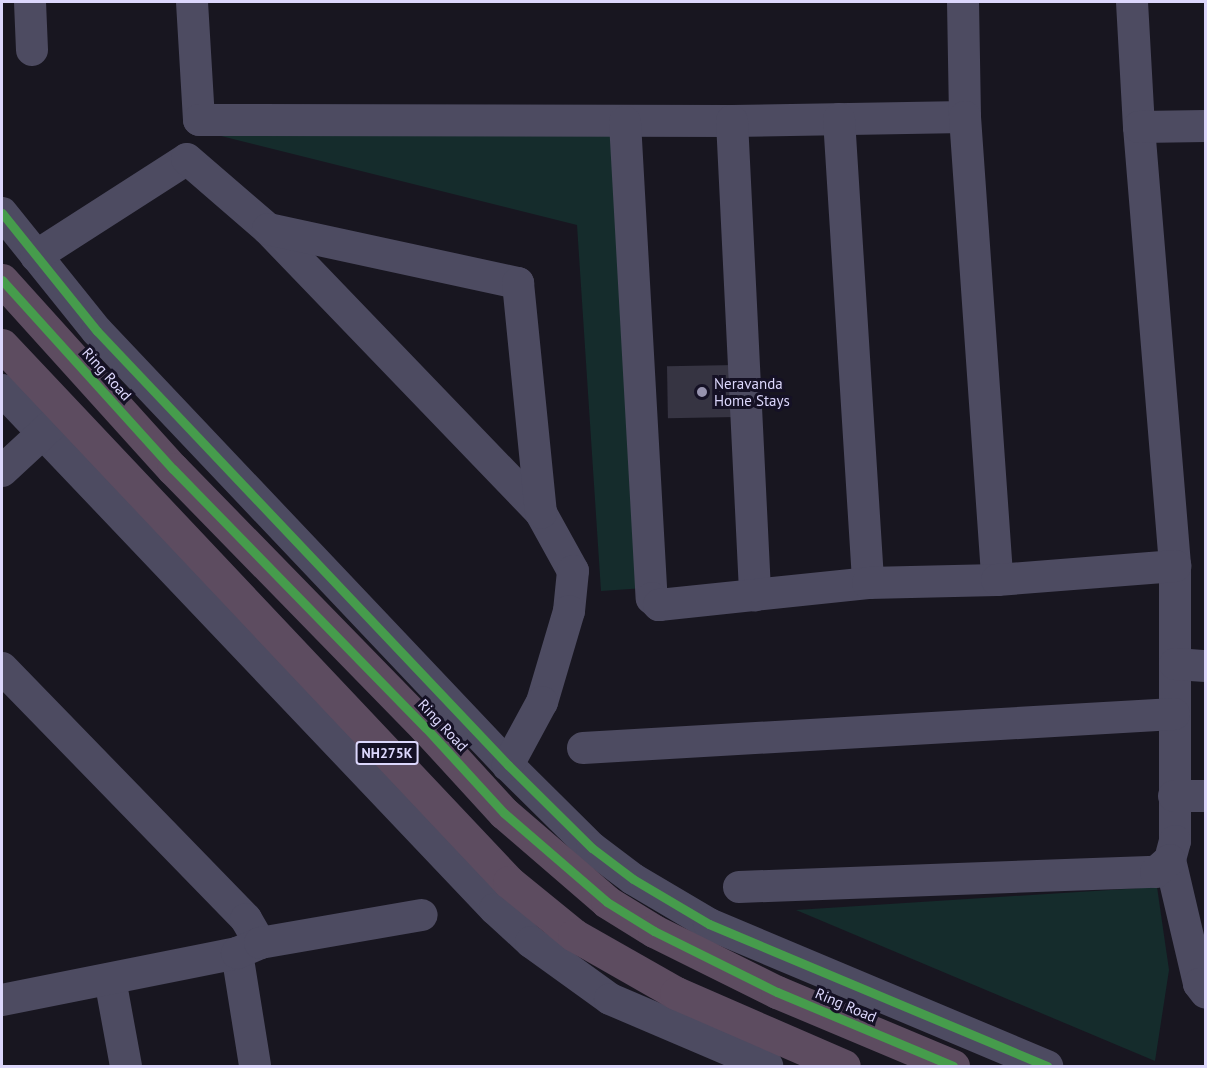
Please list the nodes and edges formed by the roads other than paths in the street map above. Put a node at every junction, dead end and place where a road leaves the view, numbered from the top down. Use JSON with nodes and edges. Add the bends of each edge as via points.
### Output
{"nodes":[{"id":1,"x":30,"y":2,"type":"edge"},
{"id":2,"x":192,"y":2,"type":"edge"},
{"id":3,"x":963,"y":2,"type":"edge"},
{"id":4,"x":1132,"y":2,"type":"edge"},
{"id":5,"x":32,"y":50,"type":"dead end"},
{"id":6,"x":965,"y":117,"type":"junction"},
{"id":7,"x":839,"y":119,"type":"junction"},
{"id":8,"x":732,"y":121,"type":"junction"},
{"id":9,"x":625,"y":122,"type":"junction"},
{"id":10,"x":1206,"y":126,"type":"edge"},
{"id":11,"x":1138,"y":127,"type":"junction"},
{"id":12,"x":2,"y":213,"type":"edge"},
{"id":13,"x":268,"y":229,"type":"junction"},
{"id":14,"x":36,"y":256,"type":"junction"},
{"id":15,"x":2,"y":280,"type":"edge"},
{"id":16,"x":2,"y":345,"type":"edge"},
{"id":17,"x":2,"y":390,"type":"edge"},
{"id":18,"x":65,"y":413,"type":"junction"},
{"id":19,"x":41,"y":435,"type":"junction"},
{"id":20,"x":2,"y":471,"type":"edge"},
{"id":21,"x":541,"y":513,"type":"junction"},
{"id":22,"x":1175,"y":566,"type":"junction"},
{"id":23,"x":997,"y":580,"type":"junction"},
{"id":24,"x":868,"y":583,"type":"junction"},
{"id":25,"x":755,"y":594,"type":"junction"},
{"id":26,"x":1175,"y":664,"type":"junction"},
{"id":27,"x":1206,"y":666,"type":"edge"},
{"id":28,"x":2,"y":668,"type":"edge"},
{"id":29,"x":1174,"y":714,"type":"junction"},
{"id":30,"x":583,"y":748,"type":"dead end"},
{"id":31,"x":508,"y":765,"type":"junction"},
{"id":32,"x":1174,"y":796,"type":"junction"},
{"id":33,"x":1206,"y":796,"type":"edge"},
{"id":34,"x":1170,"y":860,"type":"junction"},
{"id":35,"x":739,"y":887,"type":"dead end"},
{"id":36,"x":422,"y":915,"type":"dead end"},
{"id":37,"x":248,"y":948,"type":"junction"},
{"id":38,"x":110,"y":979,"type":"junction"},
{"id":39,"x":1206,"y":993,"type":"edge"},
{"id":40,"x":2,"y":1000,"type":"edge"},
{"id":41,"x":126,"y":1066,"type":"edge"},
{"id":42,"x":255,"y":1066,"type":"edge"},
{"id":43,"x":767,"y":1066,"type":"edge"},
{"id":44,"x":844,"y":1066,"type":"edge"},
{"id":45,"x":953,"y":1066,"type":"edge"},
{"id":46,"x":1047,"y":1066,"type":"edge"}],
"edges":[{"from":1,"to":5,"type":"street"},
{"from":2,"to":9,"type":"street","via":[[199,120]]},
{"from":3,"to":6,"type":"street"},
{"from":4,"to":11,"type":"street"},
{"from":6,"to":7,"type":"street"},
{"from":6,"to":23,"type":"street"},
{"from":7,"to":8,"type":"street"},
{"from":7,"to":24,"type":"street"},
{"from":8,"to":9,"type":"street"},
{"from":8,"to":25,"type":"street"},
{"from":9,"to":25,"type":"street","via":[[652,598],[659,605]]},
{"from":10,"to":11,"type":"street"},
{"from":11,"to":22,"type":"street"},
{"from":12,"to":14,"type":"street"},
{"from":13,"to":14,"type":"street","via":[[187,159]]},
{"from":13,"to":21,"type":"street"},
{"from":13,"to":21,"type":"street","via":[[518,283]]},
{"from":14,"to":31,"type":"street","via":[[96,332]]},
{"from":15,"to":45,"type":"highway","name":"Ring Road","number":"NH275K","via":[[173,469],[504,813],[607,902],[654,931],[777,992]]},
{"from":16,"to":18,"type":"highway","number":"NH275K"},
{"from":17,"to":19,"type":"street"},
{"from":18,"to":19,"type":"street"},
{"from":18,"to":44,"type":"highway","number":"NH275K","via":[[509,882],[574,935],[676,993]]},
{"from":19,"to":20,"type":"street"},
{"from":19,"to":43,"type":"street","via":[[531,942],[610,999]]},
{"from":21,"to":31,"type":"street","via":[[573,571],[569,611],[542,702]]},
{"from":22,"to":23,"type":"street"},
{"from":22,"to":26,"type":"street"},
{"from":23,"to":24,"type":"street"},
{"from":24,"to":25,"type":"street"},
{"from":26,"to":27,"type":"street"},
{"from":26,"to":29,"type":"street"},
{"from":28,"to":37,"type":"street","via":[[246,919]]},
{"from":29,"to":30,"type":"street"},
{"from":29,"to":32,"type":"street"},
{"from":31,"to":46,"type":"street","via":[[600,854],[633,879],[709,924]]},
{"from":32,"to":33,"type":"street"},
{"from":32,"to":34,"type":"street","via":[[1175,841]]},
{"from":34,"to":35,"type":"street","via":[[1156,872]]},
{"from":34,"to":39,"type":"street","via":[[1199,984]]},
{"from":36,"to":37,"type":"street"},
{"from":37,"to":38,"type":"street"},
{"from":37,"to":42,"type":"street"},
{"from":38,"to":40,"type":"street"},
{"from":38,"to":41,"type":"street"}]}
